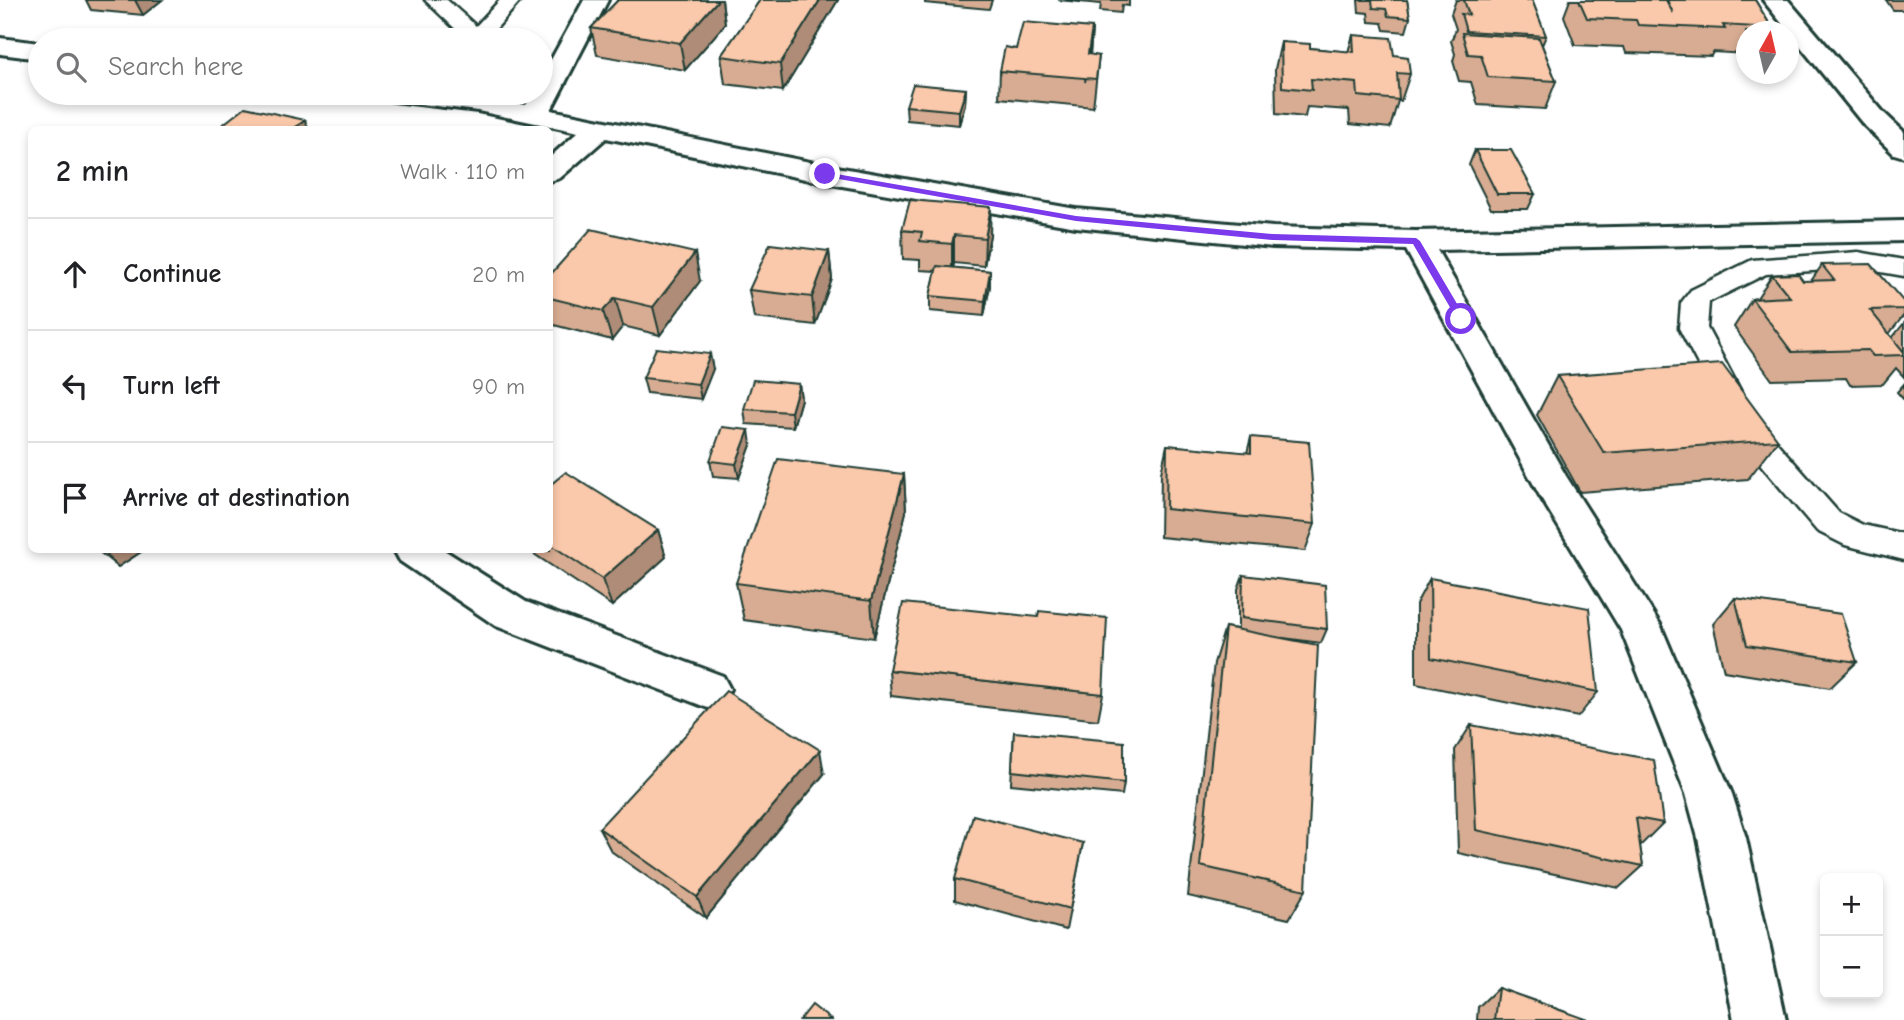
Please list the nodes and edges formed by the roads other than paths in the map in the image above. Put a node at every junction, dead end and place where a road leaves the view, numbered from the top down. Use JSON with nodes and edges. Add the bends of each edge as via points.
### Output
{"nodes":[{"id":1,"x":435,"y":0,"type":"edge"},
{"id":2,"x":512,"y":0,"type":"edge"},
{"id":3,"x":596,"y":0,"type":"edge"},
{"id":4,"x":1775,"y":0,"type":"edge"},
{"id":5,"x":467,"y":28,"type":"edge"},
{"id":6,"x":487,"y":28,"type":"edge"},
{"id":7,"x":0,"y":46,"type":"edge"},
{"id":8,"x":28,"y":50,"type":"edge"},
{"id":9,"x":553,"y":80,"type":"edge"},
{"id":10,"x":505,"y":105,"type":"edge"},
{"id":11,"x":540,"y":105,"type":"edge"},
{"id":12,"x":535,"y":114,"type":"junction"},
{"id":13,"x":601,"y":127,"type":"junction"},
{"id":14,"x":1904,"y":148,"type":"edge"},
{"id":15,"x":553,"y":169,"type":"edge"},
{"id":16,"x":1904,"y":231,"type":"edge"},
{"id":17,"x":1416,"y":241,"type":"junction"},
{"id":18,"x":1904,"y":268,"type":"edge"},
{"id":19,"x":1904,"y":547,"type":"edge"},
{"id":20,"x":419,"y":553,"type":"edge"},
{"id":21,"x":708,"y":690,"type":"dead end"},
{"id":22,"x":1760,"y":1020,"type":"edge"}],
"edges":[{"from":1,"to":5,"type":"lane"},
{"from":2,"to":6,"type":"lane"},
{"from":3,"to":9,"type":"street"},
{"from":4,"to":14,"type":"street","via":[[1874,119]]},
{"from":7,"to":8,"type":"street"},
{"from":10,"to":12,"type":"street"},
{"from":11,"to":12,"type":"street"},
{"from":12,"to":13,"type":"street"},
{"from":13,"to":15,"type":"street"},
{"from":13,"to":17,"type":"street","via":[[825,174],[1076,218],[1273,237]]},
{"from":16,"to":17,"type":"street"},
{"from":17,"to":22,"type":"street","via":[[1553,485],[1639,624],[1709,794]]},
{"from":18,"to":19,"type":"lane","via":[[1858,260],[1761,266],[1700,296],[1694,303],[1693,328],[1744,425],[1828,522],[1856,536]]},
{"from":20,"to":21,"type":"street","via":[[511,614]]}]}
